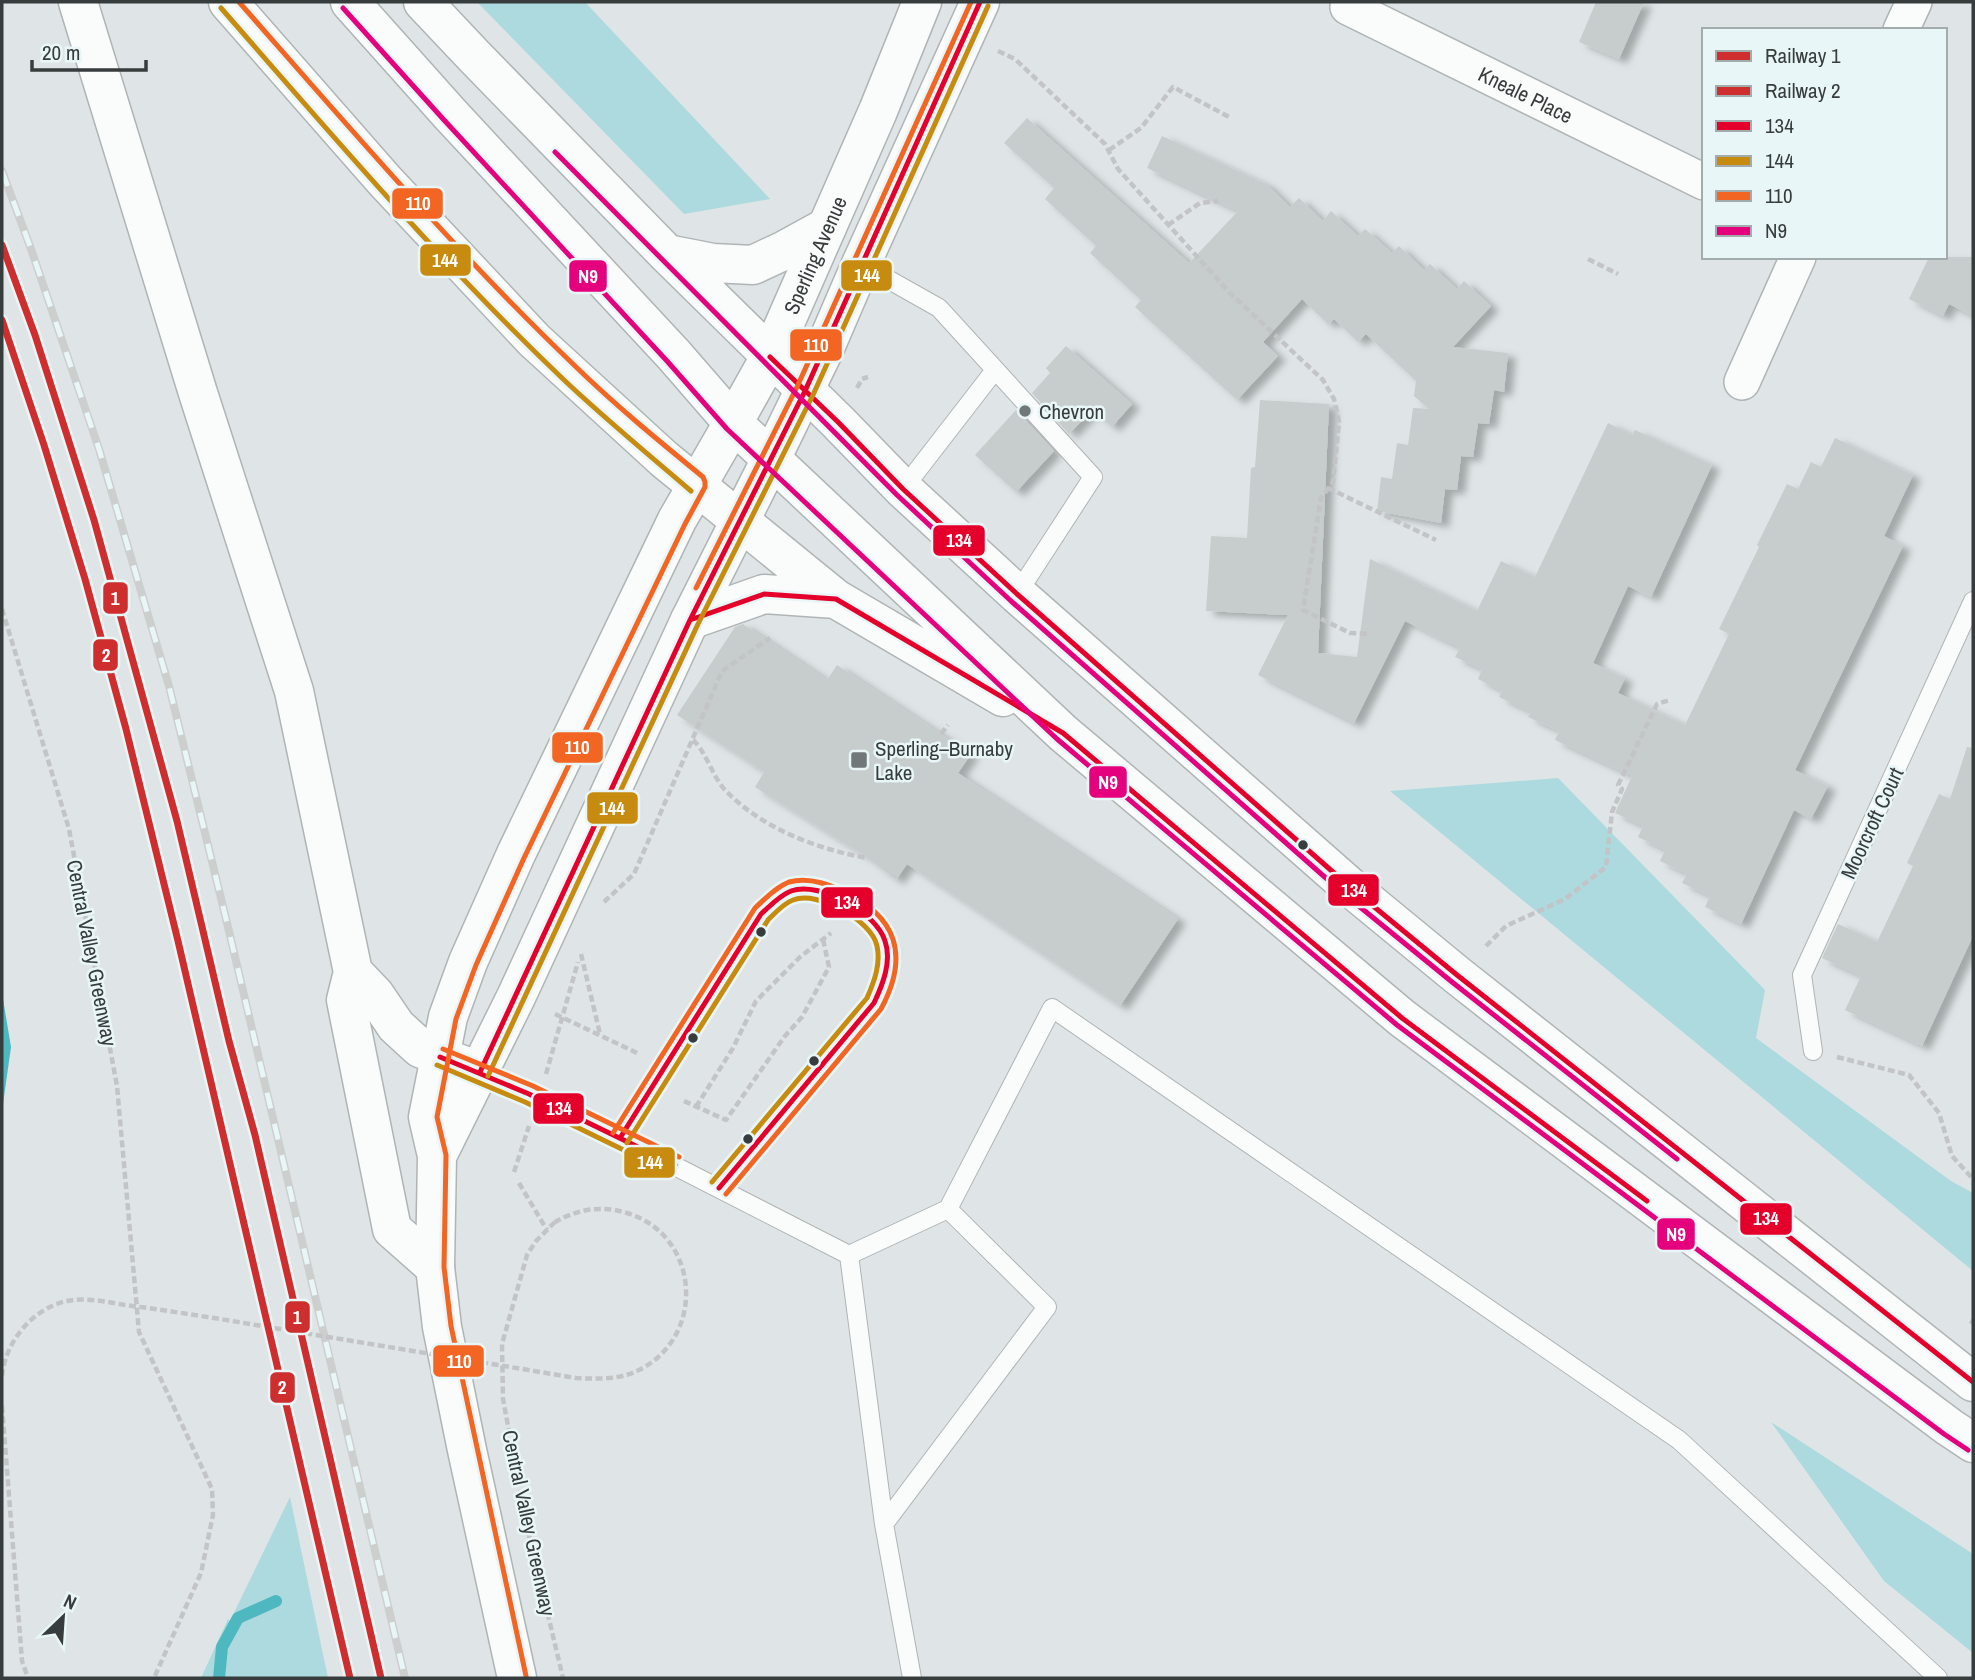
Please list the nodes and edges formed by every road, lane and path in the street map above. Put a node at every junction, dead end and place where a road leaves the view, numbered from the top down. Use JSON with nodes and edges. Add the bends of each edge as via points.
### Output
{"nodes":[{"id":1,"x":78,"y":2,"type":"edge"},
{"id":2,"x":228,"y":2,"type":"edge"},
{"id":3,"x":350,"y":2,"type":"edge"},
{"id":4,"x":423,"y":2,"type":"edge"},
{"id":5,"x":922,"y":2,"type":"edge"},
{"id":6,"x":980,"y":2,"type":"edge"},
{"id":7,"x":1914,"y":2,"type":"edge"},
{"id":8,"x":1348,"y":7,"type":"dead end"},
{"id":9,"x":1902,"y":28,"type":"edge"},
{"id":10,"x":997,"y":50,"type":"dead end"},
{"id":11,"x":1229,"y":117,"type":"dead end"},
{"id":12,"x":1109,"y":150,"type":"junction"},
{"id":13,"x":1702,"y":181,"type":"edge"},
{"id":14,"x":1218,"y":201,"type":"dead end"},
{"id":15,"x":1168,"y":225,"type":"junction"},
{"id":16,"x":827,"y":227,"type":"junction"},
{"id":17,"x":667,"y":254,"type":"junction"},
{"id":18,"x":1588,"y":259,"type":"dead end"},
{"id":19,"x":1797,"y":259,"type":"edge"},
{"id":20,"x":861,"y":264,"type":"junction"},
{"id":21,"x":1618,"y":274,"type":"dead end"},
{"id":22,"x":770,"y":357,"type":"junction"},
{"id":23,"x":995,"y":370,"type":"junction"},
{"id":24,"x":1742,"y":382,"type":"dead end"},
{"id":25,"x":805,"y":391,"type":"junction"},
{"id":26,"x":733,"y":423,"type":"junction"},
{"id":27,"x":771,"y":459,"type":"junction"},
{"id":28,"x":697,"y":484,"type":"junction"},
{"id":29,"x":1328,"y":488,"type":"junction"},
{"id":30,"x":903,"y":489,"type":"junction"},
{"id":31,"x":740,"y":521,"type":"junction"},
{"id":32,"x":1436,"y":540,"type":"dead end"},
{"id":33,"x":1017,"y":594,"type":"junction"},
{"id":34,"x":836,"y":599,"type":"junction"},
{"id":35,"x":1973,"y":601,"type":"edge"},
{"id":36,"x":2,"y":609,"type":"edge"},
{"id":37,"x":690,"y":620,"type":"junction"},
{"id":38,"x":1370,"y":634,"type":"dead end"},
{"id":39,"x":770,"y":638,"type":"dead end"},
{"id":40,"x":1670,"y":699,"type":"dead end"},
{"id":41,"x":948,"y":725,"type":"dead end"},
{"id":42,"x":1063,"y":733,"type":"junction"},
{"id":43,"x":942,"y":734,"type":"dead end"},
{"id":44,"x":693,"y":740,"type":"junction"},
{"id":45,"x":868,"y":858,"type":"dead end"},
{"id":46,"x":602,"y":904,"type":"dead end"},
{"id":47,"x":831,"y":933,"type":"dead end"},
{"id":48,"x":823,"y":939,"type":"junction"},
{"id":49,"x":1486,"y":946,"type":"dead end"},
{"id":50,"x":354,"y":972,"type":"junction"},
{"id":51,"x":555,"y":1014,"type":"dead end"},
{"id":52,"x":561,"y":1017,"type":"junction"},
{"id":53,"x":600,"y":1034,"type":"junction"},
{"id":54,"x":557,"y":1040,"type":"dead end"},
{"id":55,"x":1813,"y":1051,"type":"joint"},
{"id":56,"x":637,"y":1053,"type":"dead end"},
{"id":57,"x":440,"y":1057,"type":"junction"},
{"id":58,"x":480,"y":1072,"type":"junction"},
{"id":59,"x":684,"y":1101,"type":"dead end"},
{"id":60,"x":696,"y":1107,"type":"junction"},
{"id":61,"x":620,"y":1138,"type":"junction"},
{"id":62,"x":437,"y":1156,"type":"junction"},
{"id":63,"x":1973,"y":1179,"type":"edge"},
{"id":64,"x":519,"y":1183,"type":"dead end"},
{"id":65,"x":719,"y":1188,"type":"junction"},
{"id":66,"x":948,"y":1209,"type":"junction"},
{"id":67,"x":548,"y":1230,"type":"junction"},
{"id":68,"x":849,"y":1255,"type":"junction"},
{"id":69,"x":435,"y":1267,"type":"junction"},
{"id":70,"x":2,"y":1376,"type":"edge"},
{"id":71,"x":1973,"y":1382,"type":"edge"},
{"id":72,"x":2,"y":1406,"type":"edge"},
{"id":73,"x":1973,"y":1443,"type":"edge"},
{"id":74,"x":884,"y":1524,"type":"junction"},
{"id":75,"x":28,"y":1678,"type":"edge"},
{"id":76,"x":154,"y":1678,"type":"edge"},
{"id":77,"x":517,"y":1678,"type":"edge"},
{"id":78,"x":563,"y":1678,"type":"edge"},
{"id":79,"x":912,"y":1678,"type":"edge"},
{"id":80,"x":1938,"y":1678,"type":"edge"}],
"edges":[{"from":1,"to":50,"type":"main road","via":[[294,691]]},
{"from":2,"to":28,"type":"main road","via":[[385,181],[534,340]]},
{"from":3,"to":26,"type":"main road"},
{"from":4,"to":17,"type":"main road"},
{"from":5,"to":16,"type":"main road","name":"Sperling Avenue"},
{"from":6,"to":20,"type":"main road","name":"Sperling Avenue"},
{"from":7,"to":9,"type":"street"},
{"from":8,"to":13,"type":"street","name":"Kneale Place"},
{"from":10,"to":12,"type":"path","via":[[1015,59]]},
{"from":11,"to":12,"type":"path","via":[[1173,87],[1141,128]]},
{"from":12,"to":15,"type":"path","via":[[1118,169]]},
{"from":14,"to":15,"type":"path","via":[[1200,203]]},
{"from":15,"to":29,"type":"path","via":[[1229,292],[1323,380],[1334,399],[1339,422],[1333,482]]},
{"from":16,"to":17,"type":"main road","via":[[753,265]]},
{"from":16,"to":22,"type":"main road","name":"Sperling Avenue"},
{"from":17,"to":22,"type":"main road"},
{"from":18,"to":21,"type":"path"},
{"from":19,"to":24,"type":"street"},
{"from":20,"to":23,"type":"lane","via":[[939,308]]},
{"from":20,"to":25,"type":"main road","name":"Sperling Avenue"},
{"from":22,"to":25,"type":"main road"},
{"from":22,"to":26,"type":"main road","name":"Sperling Avenue"},
{"from":23,"to":30,"type":"lane"},
{"from":23,"to":33,"type":"lane","via":[[1093,477]]},
{"from":25,"to":27,"type":"main road","name":"Sperling Avenue"},
{"from":25,"to":30,"type":"main road"},
{"from":26,"to":27,"type":"main road"},
{"from":26,"to":28,"type":"main road","name":"Sperling Avenue"},
{"from":27,"to":31,"type":"main road","name":"Sperling Avenue"},
{"from":27,"to":42,"type":"main road"},
{"from":28,"to":31,"type":"main road"},
{"from":28,"to":57,"type":"main road","name":"Sperling Avenue","via":[[516,854],[468,962],[448,1017]]},
{"from":29,"to":32,"type":"path"},
{"from":29,"to":38,"type":"path","via":[[1321,498],[1303,610],[1350,633]]},
{"from":30,"to":33,"type":"main road"},
{"from":31,"to":34,"type":"main road"},
{"from":31,"to":37,"type":"main road","name":"Sperling Avenue"},
{"from":33,"to":71,"type":"main road","via":[[1350,887]]},
{"from":34,"to":37,"type":"main road","via":[[764,594]]},
{"from":34,"to":42,"type":"main road"},
{"from":35,"to":55,"type":"lane","name":"Moorcroft Court","via":[[1802,975]]},
{"from":36,"to":76,"type":"path","name":"Central Valley Greenway","via":[[71,843],[117,1086],[139,1332],[212,1489],[213,1516],[201,1573]]},
{"from":37,"to":58,"type":"main road","name":"Sperling Avenue"},
{"from":39,"to":44,"type":"path","via":[[722,671]]},
{"from":40,"to":49,"type":"path","via":[[1657,704],[1618,785],[1622,789],[1612,812],[1606,867],[1565,898],[1506,926]]},
{"from":41,"to":43,"type":"path"},
{"from":42,"to":73,"type":"main road","via":[[1402,1018]]},
{"from":44,"to":45,"type":"path","via":[[727,793],[756,816],[817,846]]},
{"from":44,"to":46,"type":"path","via":[[634,874]]},
{"from":47,"to":48,"type":"path"},
{"from":48,"to":60,"type":"path","via":[[756,1000]]},
{"from":48,"to":60,"type":"path","via":[[829,967],[813,997],[726,1120]]},
{"from":50,"to":57,"type":"main road","via":[[396,1026],[420,1048]]},
{"from":50,"to":69,"type":"main road","via":[[346,1000],[392,1229]]},
{"from":51,"to":52,"type":"path"},
{"from":52,"to":53,"type":"path"},
{"from":52,"to":53,"type":"path","via":[[581,954]]},
{"from":52,"to":54,"type":"path"},
{"from":53,"to":56,"type":"path"},
{"from":55,"to":63,"type":"path","via":[[1909,1075],[1939,1112],[1952,1156]]},
{"from":57,"to":58,"type":"main road"},
{"from":57,"to":62,"type":"main road","name":"Sperling Avenue","via":[[428,1117]]},
{"from":58,"to":61,"type":"lane"},
{"from":58,"to":62,"type":"main road","name":"Sperling Avenue"},
{"from":59,"to":60,"type":"path"},
{"from":61,"to":65,"type":"lane"},
{"from":61,"to":65,"type":"lane","via":[[761,914],[793,890],[815,890],[845,901],[871,918],[885,938],[888,961],[884,983],[874,1003]]},
{"from":62,"to":69,"type":"main road","name":"Sperling Avenue"},
{"from":64,"to":67,"type":"path"},
{"from":65,"to":68,"type":"lane"},
{"from":66,"to":68,"type":"lane"},
{"from":66,"to":74,"type":"lane","via":[[1047,1307]]},
{"from":66,"to":80,"type":"lane","via":[[1052,1008],[1679,1440]]},
{"from":67,"to":70,"type":"path","name":"Central Valley Greenway","bridge":true,"via":[[571,1213],[614,1209],[642,1218],[673,1245],[684,1270],[686,1309],[674,1338],[652,1362],[622,1376],[576,1378],[190,1314],[69,1300],[27,1324],[11,1347]]},
{"from":67,"to":78,"type":"path","name":"Central Valley Greenway","via":[[527,1255],[502,1344],[503,1399]]},
{"from":68,"to":74,"type":"lane"},
{"from":69,"to":77,"type":"main road","name":"Sperling Avenue","via":[[458,1409]]},
{"from":72,"to":75,"type":"path","via":[[22,1661]]},
{"from":74,"to":79,"type":"lane"}]}
